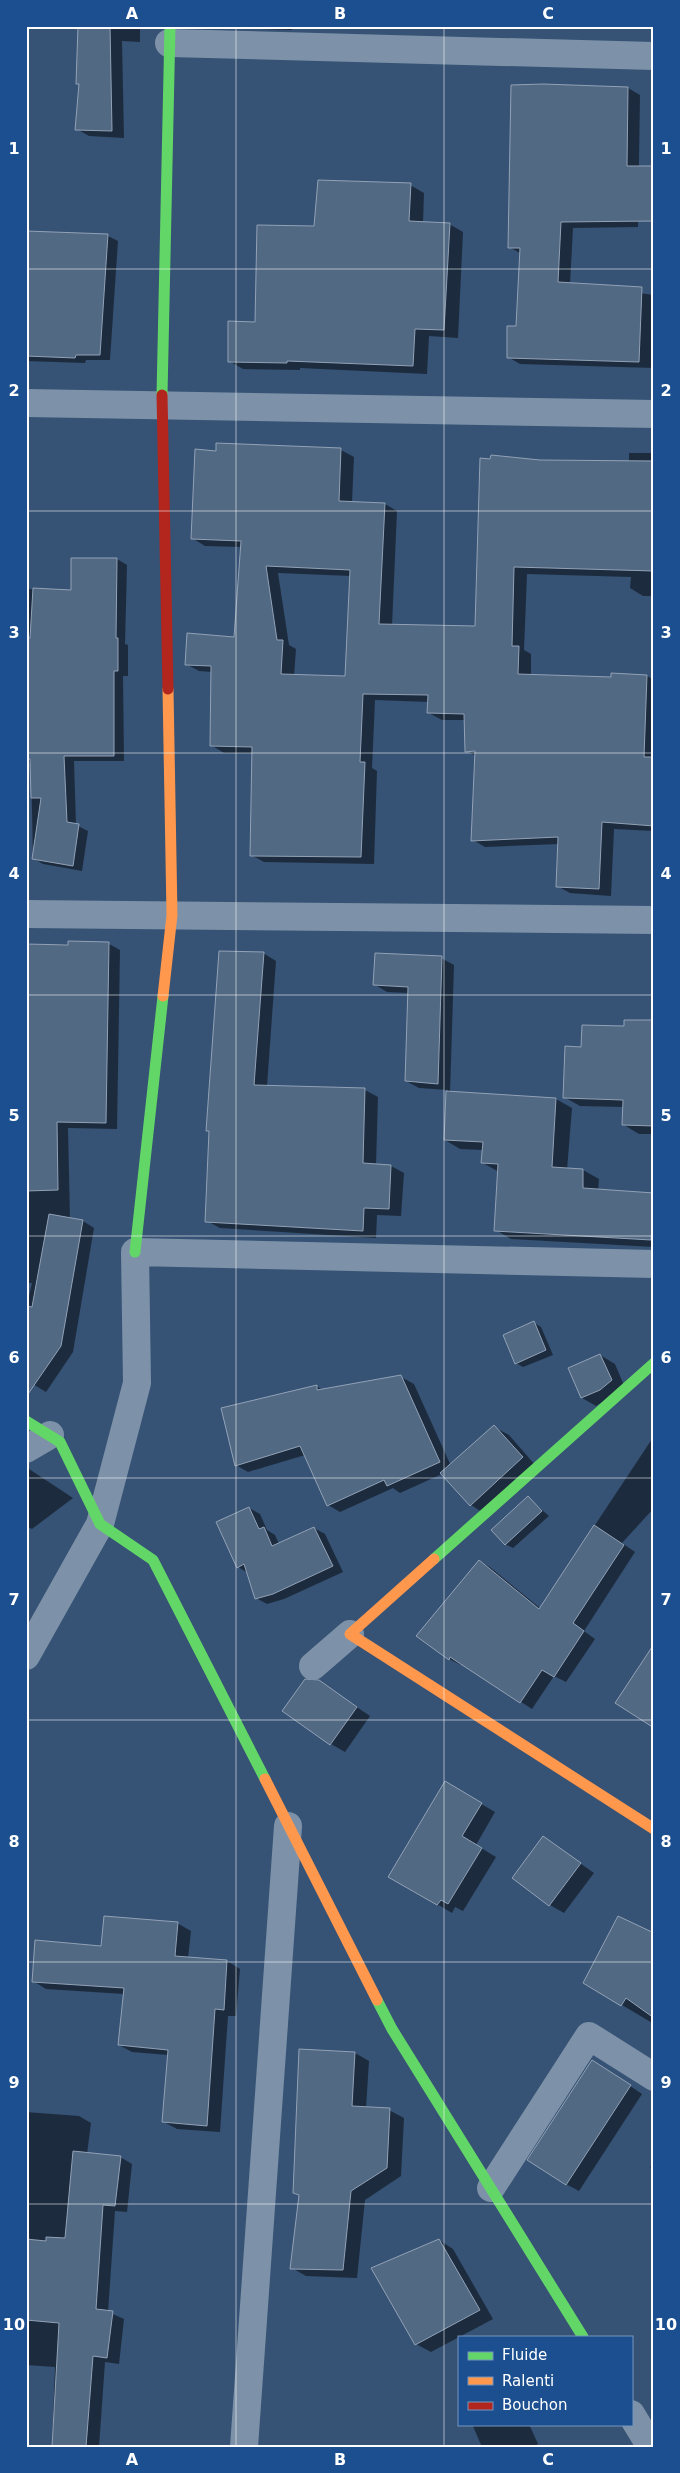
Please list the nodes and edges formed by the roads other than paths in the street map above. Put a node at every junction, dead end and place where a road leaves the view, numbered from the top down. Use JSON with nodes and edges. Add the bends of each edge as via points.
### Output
{"nodes":[{"id":1,"x":169,"y":35,"type":"edge"},
{"id":2,"x":654,"y":56,"type":"edge"},
{"id":3,"x":26,"y":403,"type":"edge"},
{"id":4,"x":162,"y":406,"type":"junction"},
{"id":5,"x":654,"y":414,"type":"edge"},
{"id":6,"x":26,"y":914,"type":"edge"},
{"id":7,"x":172,"y":915,"type":"junction"},
{"id":8,"x":654,"y":920,"type":"edge"},
{"id":9,"x":135,"y":1252,"type":"junction"},
{"id":10,"x":654,"y":1264,"type":"edge"},
{"id":11,"x":654,"y":1363,"type":"edge"},
{"id":12,"x":26,"y":1421,"type":"edge"},
{"id":13,"x":50,"y":1435,"type":"junction"},
{"id":14,"x":26,"y":1449,"type":"edge"},
{"id":15,"x":100,"y":1524,"type":"junction"},
{"id":16,"x":350,"y":1634,"type":"junction"},
{"id":17,"x":26,"y":1656,"type":"edge"},
{"id":18,"x":313,"y":1666,"type":"dead end"},
{"id":19,"x":288,"y":1826,"type":"junction"},
{"id":20,"x":654,"y":1829,"type":"edge"},
{"id":21,"x":654,"y":2077,"type":"edge"},
{"id":22,"x":491,"y":2188,"type":"junction"},
{"id":23,"x":582,"y":2336,"type":"edge"},
{"id":24,"x":244,"y":2447,"type":"edge"}],
"edges":[{"from":1,"to":2,"type":"street"},
{"from":1,"to":4,"type":"street"},
{"from":3,"to":4,"type":"street"},
{"from":4,"to":5,"type":"street"},
{"from":4,"to":7,"type":"street"},
{"from":6,"to":7,"type":"street"},
{"from":7,"to":8,"type":"street"},
{"from":7,"to":9,"type":"street"},
{"from":9,"to":10,"type":"street"},
{"from":9,"to":15,"type":"street","via":[[137,1383]]},
{"from":11,"to":16,"type":"street"},
{"from":12,"to":13,"type":"street"},
{"from":13,"to":14,"type":"street"},
{"from":13,"to":15,"type":"street","via":[[60,1442]]},
{"from":15,"to":17,"type":"street"},
{"from":15,"to":19,"type":"street","via":[[152,1560]]},
{"from":16,"to":18,"type":"street"},
{"from":16,"to":20,"type":"street"},
{"from":19,"to":22,"type":"street","via":[[392,2029]]},
{"from":19,"to":24,"type":"street"},
{"from":21,"to":22,"type":"street","via":[[589,2036]]},
{"from":22,"to":23,"type":"street"}]}
